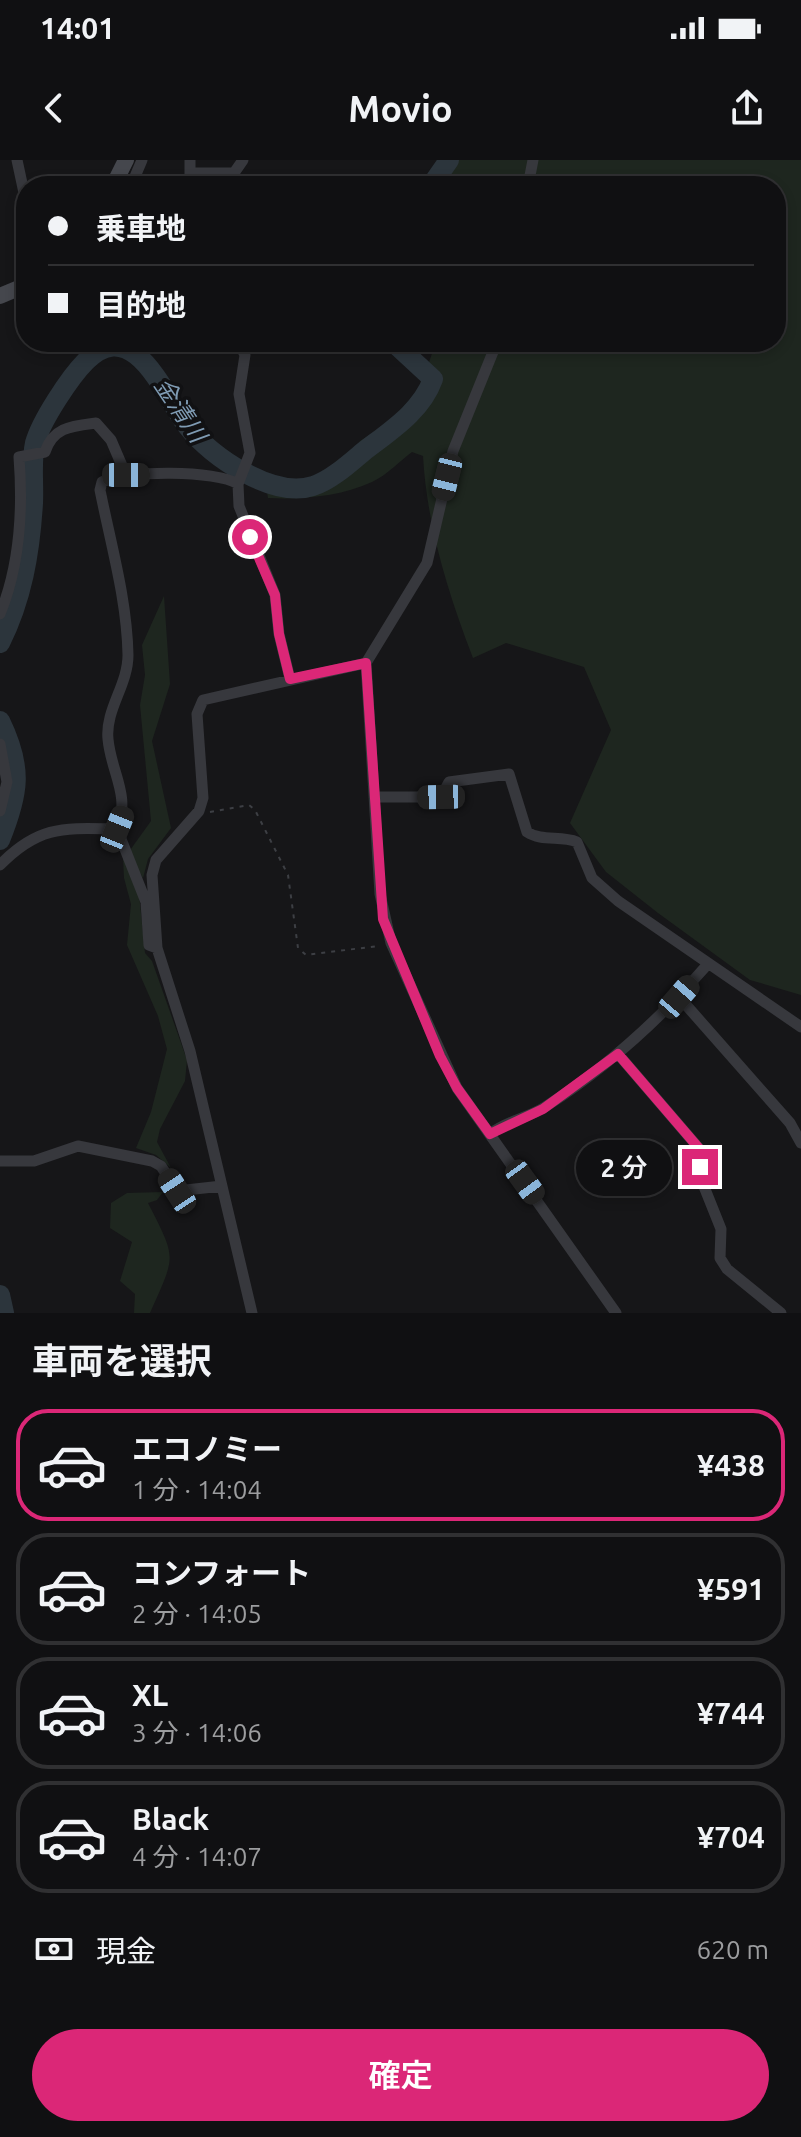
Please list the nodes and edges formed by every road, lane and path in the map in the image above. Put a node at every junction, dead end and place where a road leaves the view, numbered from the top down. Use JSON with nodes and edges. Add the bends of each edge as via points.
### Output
{"nodes":[{"id":1,"x":243,"y":160,"type":"edge"},
{"id":2,"x":191,"y":166,"type":"edge"},
{"id":3,"x":243,"y":352,"type":"edge"},
{"id":4,"x":493,"y":352,"type":"edge"},
{"id":5,"x":126,"y":475,"type":"junction"},
{"id":6,"x":240,"y":481,"type":"junction"},
{"id":7,"x":0,"y":614,"type":"edge"},
{"id":8,"x":366,"y":663,"type":"junction"},
{"id":9,"x":290,"y":679,"type":"junction"},
{"id":10,"x":0,"y":744,"type":"edge"},
{"id":11,"x":4,"y":780,"type":"edge"},
{"id":12,"x":374,"y":797,"type":"junction"},
{"id":13,"x":0,"y":811,"type":"edge"},
{"id":14,"x":199,"y":811,"type":"junction"},
{"id":15,"x":117,"y":829,"type":"junction"},
{"id":16,"x":0,"y":865,"type":"edge"},
{"id":17,"x":391,"y":943,"type":"junction"},
{"id":18,"x":157,"y":948,"type":"junction"},
{"id":19,"x":707,"y":965,"type":"junction"},
{"id":20,"x":679,"y":997,"type":"junction"},
{"id":21,"x":801,"y":1027,"type":"edge"},
{"id":22,"x":618,"y":1054,"type":"junction"},
{"id":23,"x":490,"y":1134,"type":"junction"},
{"id":24,"x":801,"y":1143,"type":"edge"},
{"id":25,"x":0,"y":1161,"type":"edge"},
{"id":26,"x":222,"y":1186,"type":"junction"},
{"id":27,"x":252,"y":1313,"type":"edge"},
{"id":28,"x":616,"y":1313,"type":"edge"},
{"id":29,"x":781,"y":1313,"type":"edge"}],
"edges":[{"from":1,"to":2,"type":"street","via":[[234,173]]},
{"from":3,"to":6,"type":"street","via":[[239,394],[250,453]]},
{"from":4,"to":8,"type":"street","via":[[453,451],[427,563]]},
{"from":5,"to":6,"type":"street","via":[[211,475]]},
{"from":5,"to":7,"type":"street","via":[[111,440],[96,423],[56,432],[45,452],[19,457],[20,522]]},
{"from":5,"to":15,"type":"street","via":[[102,482],[100,490],[123,598],[128,658],[109,721],[108,740],[124,799]]},
{"from":6,"to":9,"type":"street","via":[[239,506],[275,595]]},
{"from":8,"to":9,"type":"street"},
{"from":8,"to":12,"type":"street"},
{"from":9,"to":14,"type":"street","via":[[203,700],[197,714],[203,798]]},
{"from":10,"to":11,"type":"street"},
{"from":11,"to":13,"type":"street"},
{"from":12,"to":17,"type":"street","via":[[380,894]]},
{"from":12,"to":19,"type":"street","via":[[441,797],[449,782],[509,774],[527,832],[536,838],[577,842],[592,878]]},
{"from":14,"to":17,"type":"path","via":[[249,805],[255,810],[288,875],[298,948],[306,955]]},
{"from":14,"to":18,"type":"street","via":[[156,860],[152,875]]},
{"from":15,"to":16,"type":"street","via":[[61,828],[22,843]]},
{"from":15,"to":18,"type":"street","via":[[146,902],[149,945]]},
{"from":17,"to":23,"type":"street","via":[[440,1056]]},
{"from":18,"to":26,"type":"street","via":[[190,1051]]},
{"from":19,"to":20,"type":"street"},
{"from":19,"to":21,"type":"street"},
{"from":20,"to":22,"type":"street"},
{"from":20,"to":24,"type":"street","via":[[790,1123]]},
{"from":22,"to":23,"type":"street","via":[[543,1109]]},
{"from":22,"to":29,"type":"street","via":[[703,1153],[701,1179],[721,1229],[720,1258]]},
{"from":23,"to":28,"type":"street"},
{"from":25,"to":26,"type":"street","via":[[34,1161],[78,1146],[152,1161],[177,1191]]},
{"from":26,"to":27,"type":"street"}]}
